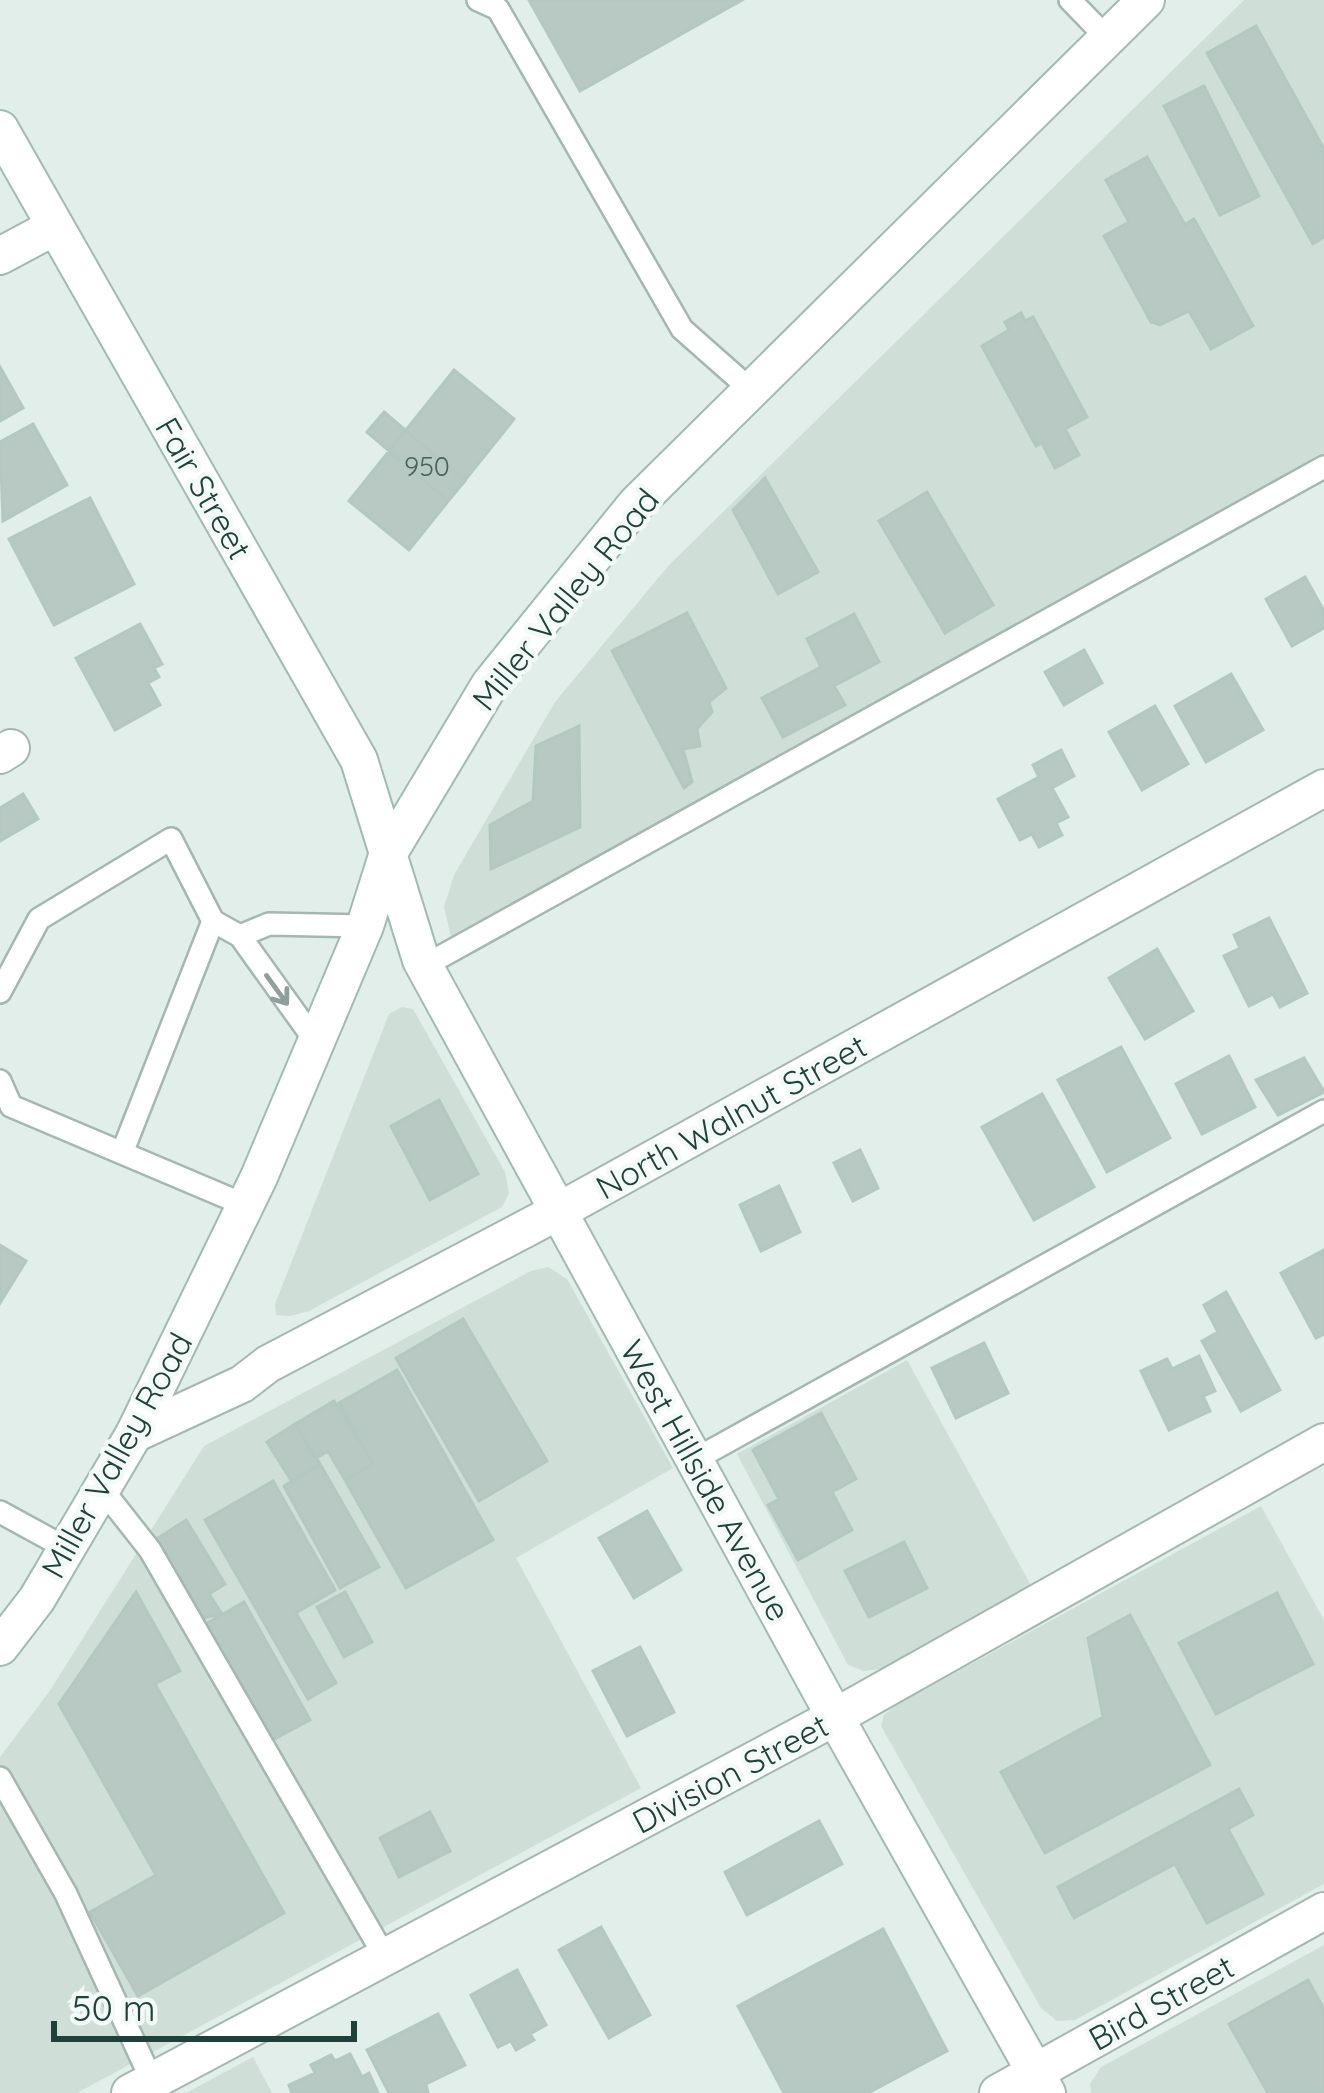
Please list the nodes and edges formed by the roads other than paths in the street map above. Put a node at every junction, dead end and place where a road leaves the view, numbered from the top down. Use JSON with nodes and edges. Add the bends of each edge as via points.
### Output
{"nodes":[{"id":1,"x":478,"y":0,"type":"edge"},
{"id":2,"x":1070,"y":0,"type":"edge"},
{"id":3,"x":1146,"y":0,"type":"edge"},
{"id":4,"x":1107,"y":38,"type":"junction"},
{"id":5,"x":0,"y":129,"type":"edge"},
{"id":6,"x":54,"y":227,"type":"junction"},
{"id":7,"x":0,"y":256,"type":"edge"},
{"id":8,"x":751,"y":390,"type":"junction"},
{"id":9,"x":1324,"y":467,"type":"edge"},
{"id":10,"x":1324,"y":788,"type":"edge"},
{"id":11,"x":387,"y":856,"type":"junction"},
{"id":12,"x":213,"y":921,"type":"junction"},
{"id":13,"x":365,"y":926,"type":"junction"},
{"id":14,"x":240,"y":936,"type":"junction"},
{"id":15,"x":424,"y":966,"type":"junction"},
{"id":16,"x":0,"y":992,"type":"edge"},
{"id":17,"x":316,"y":1042,"type":"junction"},
{"id":18,"x":0,"y":1081,"type":"edge"},
{"id":19,"x":1324,"y":1111,"type":"edge"},
{"id":20,"x":122,"y":1153,"type":"junction"},
{"id":21,"x":244,"y":1205,"type":"junction"},
{"id":22,"x":559,"y":1211,"type":"junction"},
{"id":23,"x":134,"y":1434,"type":"junction"},
{"id":24,"x":1324,"y":1442,"type":"edge"},
{"id":25,"x":694,"y":1460,"type":"junction"},
{"id":26,"x":102,"y":1489,"type":"junction"},
{"id":27,"x":0,"y":1512,"type":"edge"},
{"id":28,"x":67,"y":1548,"type":"junction"},
{"id":29,"x":0,"y":1647,"type":"edge"},
{"id":30,"x":835,"y":1717,"type":"junction"},
{"id":31,"x":0,"y":1778,"type":"edge"},
{"id":32,"x":1324,"y":1912,"type":"edge"},
{"id":33,"x":385,"y":1957,"type":"junction"},
{"id":34,"x":1042,"y":2083,"type":"edge"},
{"id":35,"x":141,"y":2087,"type":"edge"},
{"id":36,"x":998,"y":2093,"type":"edge"}],
"edges":[{"from":1,"to":8,"type":"lane","via":[[498,9],[682,329]]},
{"from":2,"to":4,"type":"lane"},
{"from":3,"to":4,"type":"street","name":"Miller Valley Road"},
{"from":4,"to":8,"type":"street","name":"Miller Valley Road"},
{"from":5,"to":6,"type":"street","name":"Fair Street"},
{"from":6,"to":7,"type":"street"},
{"from":6,"to":11,"type":"street","name":"Fair Street","via":[[359,760]]},
{"from":8,"to":11,"type":"street","name":"Miller Valley Road","via":[[636,504],[490,684]]},
{"from":9,"to":15,"type":"lane"},
{"from":10,"to":22,"type":"street","name":"North Walnut Street"},
{"from":11,"to":13,"type":"street","name":"Miller Valley Road"},
{"from":11,"to":15,"type":"street","name":"West Hillside Avenue"},
{"from":12,"to":14,"type":"lane"},
{"from":12,"to":16,"type":"lane","via":[[171,839],[39,919]]},
{"from":12,"to":20,"type":"lane"},
{"from":13,"to":14,"type":"lane","via":[[269,924]]},
{"from":13,"to":17,"type":"street","name":"Miller Valley Road"},
{"from":14,"to":17,"type":"lane","one_way":true},
{"from":15,"to":22,"type":"street","name":"West Hillside Avenue"},
{"from":17,"to":21,"type":"street","name":"Miller Valley Road"},
{"from":18,"to":20,"type":"lane","via":[[10,1106]]},
{"from":19,"to":25,"type":"lane"},
{"from":20,"to":21,"type":"lane"},
{"from":21,"to":23,"type":"street","name":"Miller Valley Road"},
{"from":22,"to":23,"type":"street","name":"North Walnut Street"},
{"from":22,"to":25,"type":"street","name":"West Hillside Avenue"},
{"from":23,"to":26,"type":"street","name":"Miller Valley Road"},
{"from":24,"to":30,"type":"street","name":"Division Street"},
{"from":25,"to":30,"type":"street","name":"West Hillside Avenue"},
{"from":26,"to":28,"type":"street","name":"Miller Valley Road"},
{"from":26,"to":33,"type":"lane","via":[[150,1550]]},
{"from":27,"to":28,"type":"lane"},
{"from":28,"to":29,"type":"street","name":"Miller Valley Road"},
{"from":30,"to":33,"type":"street","name":"Division Street"},
{"from":30,"to":34,"type":"street","name":"West Hillside Avenue"},
{"from":31,"to":35,"type":"lane","via":[[66,1894]]},
{"from":32,"to":34,"type":"street","name":"Bird Street"},
{"from":33,"to":35,"type":"street","name":"Division Street"},
{"from":34,"to":36,"type":"street","name":"Bird Street"}]}
